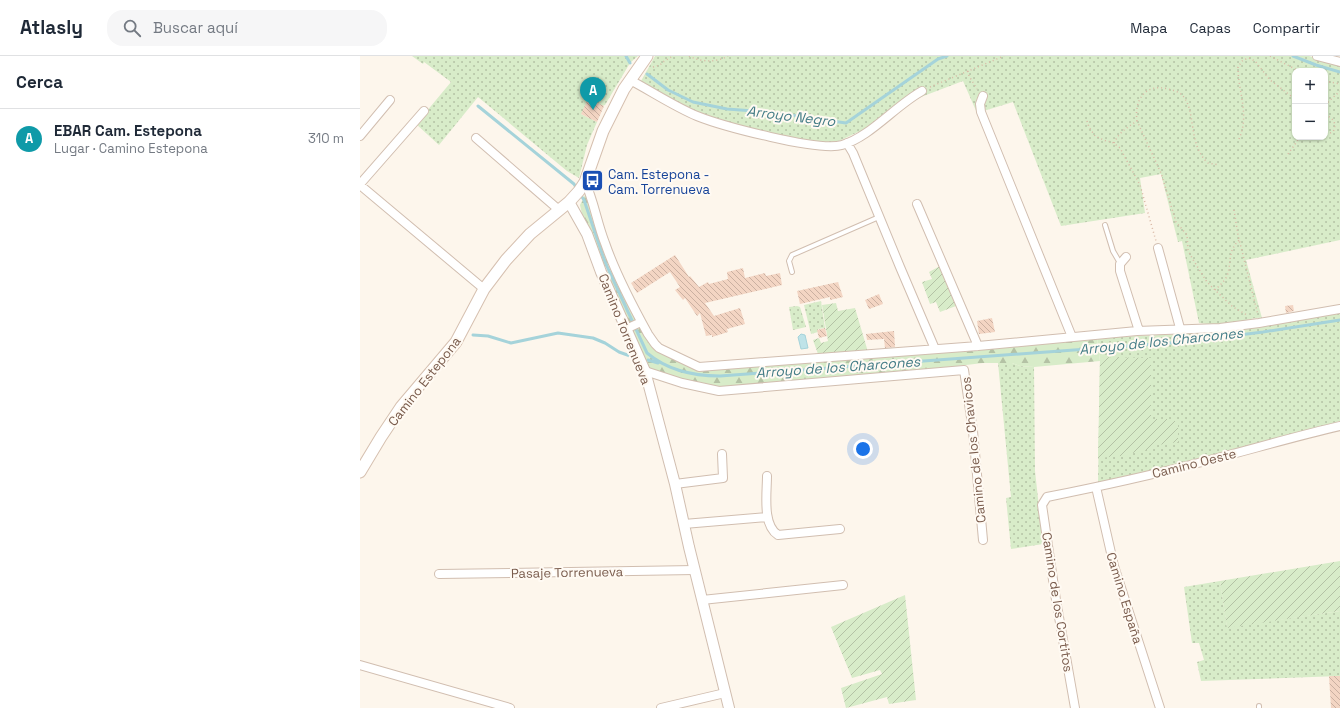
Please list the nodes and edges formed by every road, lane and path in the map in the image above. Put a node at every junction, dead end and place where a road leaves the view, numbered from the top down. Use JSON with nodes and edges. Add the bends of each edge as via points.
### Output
{"nodes":[{"id":1,"x":674,"y":56,"type":"edge"},
{"id":2,"x":689,"y":56,"type":"edge"},
{"id":3,"x":728,"y":56,"type":"edge"},
{"id":4,"x":1004,"y":56,"type":"edge"},
{"id":5,"x":1270,"y":56,"type":"edge"},
{"id":6,"x":1317,"y":56,"type":"edge"},
{"id":7,"x":644,"y":60,"type":"edge"},
{"id":8,"x":1340,"y":62,"type":"edge"},
{"id":9,"x":1293,"y":68,"type":"edge"},
{"id":10,"x":968,"y":71,"type":"junction"},
{"id":11,"x":630,"y":80,"type":"junction"},
{"id":12,"x":1328,"y":82,"type":"edge"},
{"id":13,"x":1340,"y":84,"type":"edge"},
{"id":14,"x":922,"y":91,"type":"joint"},
{"id":15,"x":1340,"y":91,"type":"edge"},
{"id":16,"x":983,"y":96,"type":"joint"},
{"id":17,"x":1292,"y":97,"type":"edge"},
{"id":18,"x":390,"y":100,"type":"dead end"},
{"id":19,"x":1326,"y":104,"type":"edge"},
{"id":20,"x":424,"y":110,"type":"dead end"},
{"id":21,"x":1328,"y":117,"type":"edge"},
{"id":22,"x":1087,"y":120,"type":"dead end"},
{"id":23,"x":1137,"y":121,"type":"junction"},
{"id":24,"x":1328,"y":133,"type":"edge"},
{"id":25,"x":360,"y":136,"type":"edge"},
{"id":26,"x":476,"y":138,"type":"dead end"},
{"id":27,"x":1239,"y":139,"type":"dead end"},
{"id":28,"x":1298,"y":140,"type":"edge"},
{"id":29,"x":847,"y":143,"type":"junction"},
{"id":30,"x":1114,"y":143,"type":"junction"},
{"id":31,"x":1288,"y":154,"type":"dead end"},
{"id":32,"x":1219,"y":164,"type":"dead end"},
{"id":33,"x":584,"y":184,"type":"junction"},
{"id":34,"x":360,"y":185,"type":"edge"},
{"id":35,"x":572,"y":199,"type":"junction"},
{"id":36,"x":917,"y":204,"type":"dead end"},
{"id":37,"x":559,"y":210,"type":"junction"},
{"id":38,"x":1234,"y":210,"type":"dead end"},
{"id":39,"x":879,"y":217,"type":"junction"},
{"id":40,"x":1105,"y":225,"type":"dead end"},
{"id":41,"x":1239,"y":240,"type":"junction"},
{"id":42,"x":1158,"y":248,"type":"joint"},
{"id":43,"x":1123,"y":260,"type":"joint"},
{"id":44,"x":607,"y":269,"type":"junction"},
{"id":45,"x":792,"y":272,"type":"dead end"},
{"id":46,"x":484,"y":289,"type":"junction"},
{"id":47,"x":1215,"y":290,"type":"junction"},
{"id":48,"x":1340,"y":309,"type":"edge"},
{"id":49,"x":1258,"y":323,"type":"junction"},
{"id":50,"x":634,"y":325,"type":"junction"},
{"id":51,"x":1180,"y":328,"type":"junction"},
{"id":52,"x":1139,"y":330,"type":"junction"},
{"id":53,"x":1072,"y":337,"type":"junction"},
{"id":54,"x":978,"y":346,"type":"junction"},
{"id":55,"x":935,"y":349,"type":"junction"},
{"id":56,"x":645,"y":371,"type":"junction"},
{"id":57,"x":1340,"y":426,"type":"edge"},
{"id":58,"x":722,"y":454,"type":"dead end"},
{"id":59,"x":360,"y":472,"type":"edge"},
{"id":60,"x":767,"y":476,"type":"dead end"},
{"id":61,"x":675,"y":484,"type":"junction"},
{"id":62,"x":1096,"y":487,"type":"junction"},
{"id":63,"x":1047,"y":497,"type":"joint"},
{"id":64,"x":767,"y":517,"type":"junction"},
{"id":65,"x":684,"y":524,"type":"junction"},
{"id":66,"x":840,"y":529,"type":"dead end"},
{"id":67,"x":983,"y":540,"type":"dead end"},
{"id":68,"x":695,"y":570,"type":"junction"},
{"id":69,"x":439,"y":574,"type":"dead end"},
{"id":70,"x":843,"y":585,"type":"dead end"},
{"id":71,"x":702,"y":600,"type":"junction"},
{"id":72,"x":360,"y":665,"type":"edge"},
{"id":73,"x":725,"y":693,"type":"junction"},
{"id":74,"x":510,"y":708,"type":"edge"},
{"id":75,"x":661,"y":708,"type":"edge"},
{"id":76,"x":729,"y":708,"type":"edge"},
{"id":77,"x":1075,"y":708,"type":"edge"},
{"id":78,"x":1160,"y":708,"type":"edge"}],
"edges":[{"from":1,"to":7,"type":"path","via":[[656,67],[648,67]]},
{"from":2,"to":3,"type":"path","via":[[706,61],[722,60]]},
{"from":4,"to":10,"type":"path"},
{"from":5,"to":9,"type":"path"},
{"from":6,"to":8,"type":"street"},
{"from":7,"to":11,"type":"main road","name":"Camino Estepona"},
{"from":10,"to":14,"type":"path"},
{"from":10,"to":16,"type":"path","via":[[974,85]]},
{"from":11,"to":29,"type":"street","via":[[696,116],[814,145],[838,146]]},
{"from":11,"to":33,"type":"main road","name":"Camino Estepona","via":[[603,132]]},
{"from":12,"to":13,"type":"path"},
{"from":14,"to":29,"type":"street","via":[[858,138]]},
{"from":15,"to":19,"type":"path"},
{"from":16,"to":53,"type":"street","via":[[981,112]]},
{"from":17,"to":27,"type":"path","via":[[1270,80],[1255,61],[1249,58],[1243,60],[1238,67],[1238,76],[1245,113]]},
{"from":18,"to":25,"type":"street"},
{"from":20,"to":34,"type":"street"},
{"from":21,"to":24,"type":"path","via":[[1332,118],[1335,125],[1333,132]]},
{"from":22,"to":30,"type":"path","via":[[1095,136]]},
{"from":23,"to":30,"type":"path","via":[[1122,132]]},
{"from":23,"to":32,"type":"path","via":[[1136,110],[1139,100],[1151,88],[1166,88],[1181,94],[1188,105],[1199,154],[1208,163]]},
{"from":23,"to":47,"type":"path","via":[[1160,173],[1176,222],[1187,235],[1188,250],[1201,273]]},
{"from":26,"to":37,"type":"street"},
{"from":28,"to":31,"type":"path"},
{"from":29,"to":39,"type":"street"},
{"from":30,"to":42,"type":"path","via":[[1120,148],[1129,168],[1136,176]]},
{"from":33,"to":35,"type":"main road","name":"Camino Estepona"},
{"from":33,"to":44,"type":"street","via":[[590,195],[598,224]]},
{"from":34,"to":46,"type":"street"},
{"from":35,"to":37,"type":"main road","name":"Camino Estepona"},
{"from":35,"to":44,"type":"street","name":"Camino Torrenueva","via":[[586,234]]},
{"from":36,"to":54,"type":"street"},
{"from":37,"to":46,"type":"main road","name":"Camino Estepona","via":[[530,234]]},
{"from":38,"to":41,"type":"path"},
{"from":39,"to":45,"type":"lane","via":[[792,255],[789,260]]},
{"from":39,"to":55,"type":"street"},
{"from":40,"to":43,"type":"lane","via":[[1113,251]]},
{"from":41,"to":47,"type":"path","via":[[1233,246],[1227,276]]},
{"from":41,"to":49,"type":"path","via":[[1259,317]]},
{"from":42,"to":51,"type":"street"},
{"from":43,"to":52,"type":"street","via":[[1120,271]]},
{"from":44,"to":50,"type":"street","name":"Camino Torrenueva"},
{"from":44,"to":50,"type":"street"},
{"from":46,"to":59,"type":"main road","name":"Camino Estepona","via":[[456,342],[401,407]]},
{"from":47,"to":49,"type":"path","via":[[1233,307]]},
{"from":48,"to":49,"type":"street"},
{"from":49,"to":51,"type":"street","via":[[1220,328]]},
{"from":50,"to":55,"type":"street","via":[[648,334],[656,345],[699,367]]},
{"from":50,"to":56,"type":"street","name":"Camino Torrenueva"},
{"from":51,"to":52,"type":"street"},
{"from":52,"to":53,"type":"street"},
{"from":53,"to":54,"type":"street"},
{"from":54,"to":55,"type":"street"},
{"from":56,"to":61,"type":"street","name":"Camino Torrenueva"},
{"from":56,"to":67,"type":"street","name":"Camino de los Chavicos","via":[[718,391],[964,370],[973,431]]},
{"from":57,"to":62,"type":"street","name":"Camino Oeste"},
{"from":58,"to":61,"type":"street","via":[[723,478]]},
{"from":60,"to":64,"type":"street"},
{"from":61,"to":65,"type":"street","name":"Camino Torrenueva"},
{"from":62,"to":63,"type":"street","name":"Camino Oeste"},
{"from":62,"to":78,"type":"street","name":"Camino España","via":[[1114,566]]},
{"from":63,"to":77,"type":"street","name":"Camino de los Cortitos","via":[[1042,505]]},
{"from":64,"to":65,"type":"street"},
{"from":64,"to":66,"type":"street","via":[[768,524],[778,535]]},
{"from":65,"to":68,"type":"street","name":"Camino Torrenueva"},
{"from":68,"to":69,"type":"street","name":"Pasaje Torrenueva"},
{"from":68,"to":71,"type":"street","name":"Camino Torrenueva"},
{"from":70,"to":71,"type":"street"},
{"from":71,"to":73,"type":"street","name":"Camino Torrenueva"},
{"from":72,"to":74,"type":"street"},
{"from":73,"to":75,"type":"street"},
{"from":73,"to":76,"type":"street","name":"Camino Torrenueva"}]}
